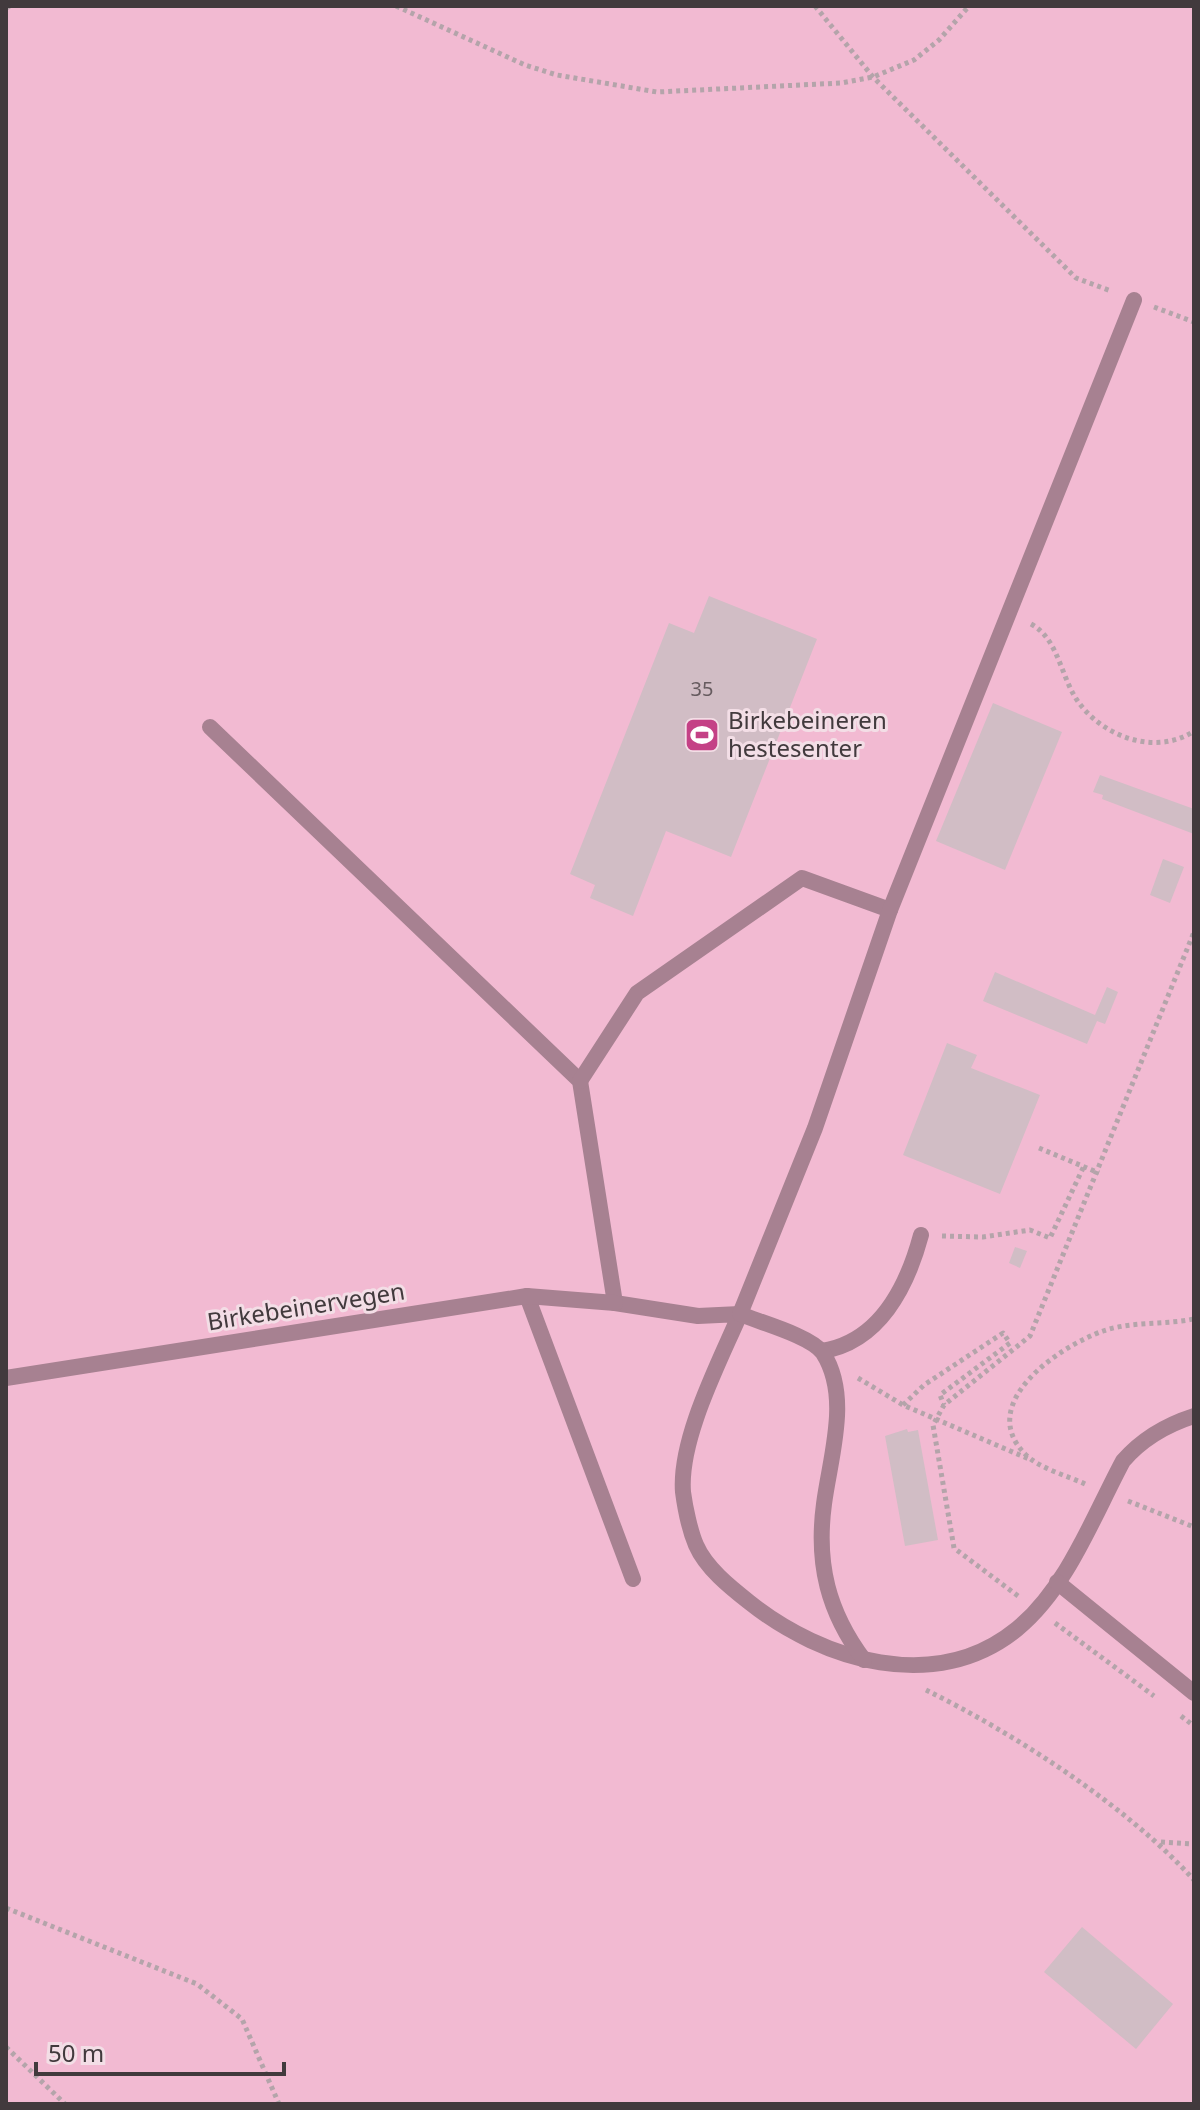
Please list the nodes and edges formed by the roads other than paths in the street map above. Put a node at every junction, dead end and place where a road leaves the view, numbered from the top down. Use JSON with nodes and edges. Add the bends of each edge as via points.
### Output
{"nodes":[{"id":1,"x":1134,"y":300,"type":"road end"},
{"id":2,"x":210,"y":727,"type":"dead end"},
{"id":3,"x":890,"y":910,"type":"junction"},
{"id":4,"x":580,"y":1081,"type":"junction"},
{"id":5,"x":921,"y":1235,"type":"road end"},
{"id":6,"x":527,"y":1296,"type":"junction"},
{"id":7,"x":615,"y":1303,"type":"junction"},
{"id":8,"x":740,"y":1314,"type":"junction"},
{"id":9,"x":822,"y":1351,"type":"junction"},
{"id":10,"x":6,"y":1378,"type":"edge"},
{"id":11,"x":1194,"y":1416,"type":"edge"},
{"id":12,"x":633,"y":1579,"type":"dead end"},
{"id":13,"x":1057,"y":1582,"type":"junction"},
{"id":14,"x":864,"y":1660,"type":"junction"},
{"id":15,"x":1194,"y":1693,"type":"edge"}],
"edges":[{"from":1,"to":3,"type":"street"},
{"from":2,"to":4,"type":"street"},
{"from":3,"to":4,"type":"street","via":[[802,878],[637,993]]},
{"from":3,"to":8,"type":"street","via":[[815,1128]]},
{"from":4,"to":7,"type":"street"},
{"from":5,"to":9,"type":"street","via":[[894,1299],[869,1332],[845,1347]]},
{"from":6,"to":7,"type":"street","name":"Birkebeinervegen"},
{"from":6,"to":10,"type":"street","name":"Birkebeinervegen"},
{"from":6,"to":12,"type":"street"},
{"from":7,"to":8,"type":"street","name":"Birkebeinervegen","via":[[698,1316]]},
{"from":8,"to":9,"type":"street"},
{"from":8,"to":14,"type":"street","via":[[693,1425],[683,1491],[696,1546],[724,1583],[772,1620],[827,1650]]},
{"from":9,"to":14,"type":"street","via":[[833,1381],[837,1428],[824,1506],[822,1562],[842,1630]]},
{"from":11,"to":13,"type":"street","via":[[1136,1445]]},
{"from":13,"to":14,"type":"street","via":[[1014,1631],[979,1652],[907,1666]]},
{"from":13,"to":15,"type":"street"}]}
